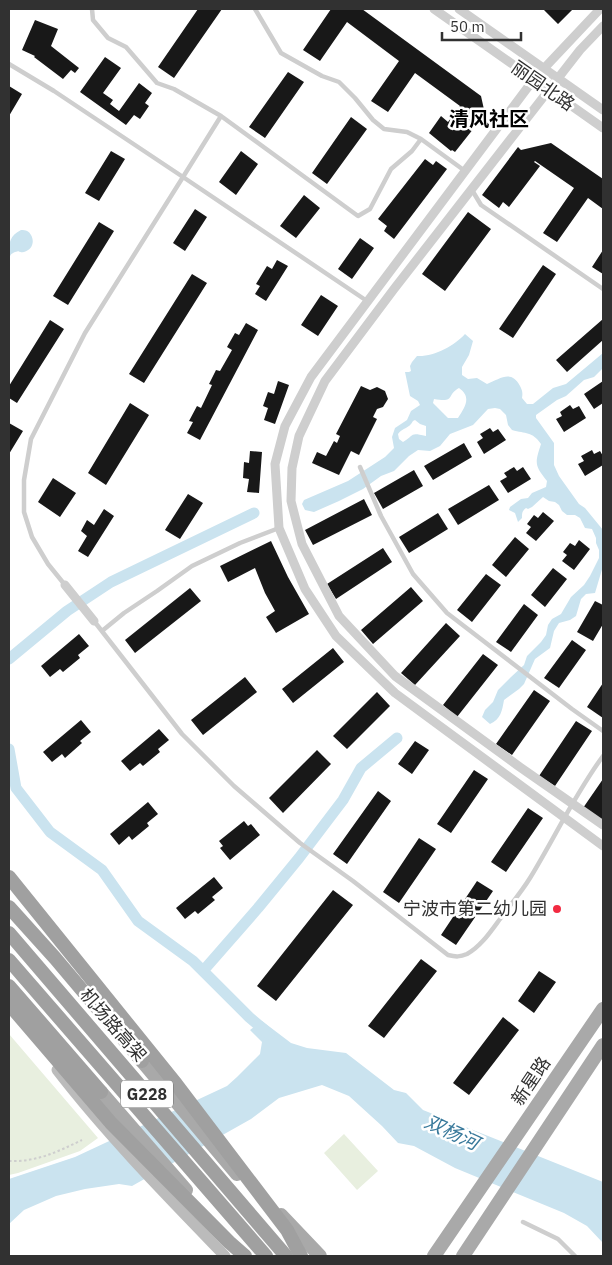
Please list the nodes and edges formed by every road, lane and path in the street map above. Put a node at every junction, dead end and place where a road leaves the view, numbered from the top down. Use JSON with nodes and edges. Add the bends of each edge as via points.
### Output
{"nodes":[{"id":1,"x":92,"y":9,"type":"edge"},
{"id":2,"x":256,"y":9,"type":"edge"},
{"id":3,"x":434,"y":9,"type":"edge"},
{"id":4,"x":459,"y":9,"type":"edge"},
{"id":5,"x":600,"y":9,"type":"edge"},
{"id":6,"x":603,"y":26,"type":"edge"},
{"id":7,"x":9,"y":64,"type":"edge"},
{"id":8,"x":544,"y":68,"type":"junction"},
{"id":9,"x":559,"y":78,"type":"junction"},
{"id":10,"x":534,"y":79,"type":"junction"},
{"id":11,"x":549,"y":90,"type":"junction"},
{"id":12,"x":603,"y":110,"type":"edge"},
{"id":13,"x":220,"y":116,"type":"junction"},
{"id":14,"x":603,"y":128,"type":"edge"},
{"id":15,"x":420,"y":140,"type":"junction"},
{"id":16,"x":465,"y":171,"type":"junction"},
{"id":17,"x":183,"y":177,"type":"junction"},
{"id":18,"x":472,"y":189,"type":"junction"},
{"id":19,"x":603,"y":289,"type":"edge"},
{"id":20,"x":368,"y":301,"type":"junction"},
{"id":21,"x":360,"y":467,"type":"dead end"},
{"id":22,"x":279,"y":528,"type":"junction"},
{"id":23,"x":65,"y":585,"type":"joint"},
{"id":24,"x":94,"y":620,"type":"joint"},
{"id":25,"x":102,"y":631,"type":"junction"},
{"id":26,"x":603,"y":731,"type":"edge"},
{"id":27,"x":603,"y":756,"type":"edge"},
{"id":28,"x":572,"y":803,"type":"junction"},
{"id":29,"x":564,"y":817,"type":"junction"},
{"id":30,"x":603,"y":826,"type":"edge"},
{"id":31,"x":603,"y":846,"type":"edge"},
{"id":32,"x":9,"y":877,"type":"edge"},
{"id":33,"x":9,"y":907,"type":"edge"},
{"id":34,"x":9,"y":932,"type":"edge"},
{"id":35,"x":9,"y":960,"type":"edge"},
{"id":36,"x":9,"y":986,"type":"edge"},
{"id":37,"x":9,"y":1005,"type":"edge"},
{"id":38,"x":603,"y":1009,"type":"edge"},
{"id":39,"x":603,"y":1045,"type":"edge"},
{"id":40,"x":142,"y":1060,"type":"joint"},
{"id":41,"x":101,"y":1092,"type":"joint"},
{"id":42,"x":82,"y":1140,"type":"dead end"},
{"id":43,"x":211,"y":1143,"type":"junction"},
{"id":44,"x":9,"y":1161,"type":"edge"},
{"id":45,"x":523,"y":1222,"type":"dead end"},
{"id":46,"x":225,"y":1256,"type":"edge"},
{"id":47,"x":247,"y":1256,"type":"edge"},
{"id":48,"x":266,"y":1256,"type":"edge"},
{"id":49,"x":286,"y":1256,"type":"edge"},
{"id":50,"x":302,"y":1256,"type":"edge"},
{"id":51,"x":320,"y":1256,"type":"edge"},
{"id":52,"x":434,"y":1256,"type":"edge"},
{"id":53,"x":462,"y":1256,"type":"edge"},
{"id":54,"x":575,"y":1256,"type":"edge"}],
"edges":[{"from":1,"to":13,"type":"lane","via":[[93,20],[108,38],[126,47],[157,83],[174,89]]},
{"from":2,"to":15,"type":"lane","via":[[281,52],[338,82],[384,129],[407,132]]},
{"from":3,"to":10,"type":"street","name":"丽园北路"},
{"from":4,"to":8,"type":"street","name":"丽园北路"},
{"from":5,"to":8,"type":"street"},
{"from":6,"to":9,"type":"street"},
{"from":7,"to":17,"type":"lane"},
{"from":8,"to":9,"type":"street","name":"丽园北路"},
{"from":8,"to":10,"type":"street"},
{"from":9,"to":11,"type":"street"},
{"from":9,"to":12,"type":"street","name":"丽园北路"},
{"from":10,"to":11,"type":"street","name":"丽园北路"},
{"from":10,"to":16,"type":"street"},
{"from":11,"to":14,"type":"street","name":"丽园北路"},
{"from":11,"to":18,"type":"street"},
{"from":13,"to":15,"type":"lane","via":[[358,216],[370,209],[391,169]]},
{"from":13,"to":17,"type":"lane"},
{"from":15,"to":16,"type":"lane"},
{"from":16,"to":20,"type":"street"},
{"from":17,"to":20,"type":"lane"},
{"from":17,"to":23,"type":"lane","via":[[85,333],[30,439],[24,480],[24,512],[32,537]]},
{"from":18,"to":19,"type":"lane","via":[[481,205]]},
{"from":18,"to":28,"type":"street","via":[[325,382],[299,436],[292,468],[291,501],[302,544],[339,616],[395,676]]},
{"from":20,"to":22,"type":"street","via":[[311,377],[285,426],[275,464]]},
{"from":21,"to":26,"type":"lane","via":[[380,516],[412,574],[446,613]]},
{"from":22,"to":25,"type":"lane","via":[[192,566]]},
{"from":22,"to":29,"type":"street","via":[[305,589],[336,636],[395,693]]},
{"from":23,"to":24,"type":"street"},
{"from":24,"to":25,"type":"lane"},
{"from":25,"to":29,"type":"lane","via":[[182,734],[234,786],[300,843],[448,955],[459,957],[469,953],[493,929],[530,879]]},
{"from":27,"to":28,"type":"lane"},
{"from":28,"to":29,"type":"lane"},
{"from":28,"to":30,"type":"street"},
{"from":29,"to":31,"type":"street"},
{"from":32,"to":50,"type":"highway","bridge":true,"via":[[176,1084],[287,1230]]},
{"from":33,"to":40,"type":"highway"},
{"from":34,"to":49,"type":"highway","name":"机场路高架","number":"G228"},
{"from":35,"to":48,"type":"highway","name":"机场路高架","number":"G228"},
{"from":36,"to":41,"type":"highway"},
{"from":37,"to":46,"type":"main road","via":[[80,1100]]},
{"from":37,"to":47,"type":"highway","via":[[110,1123]]},
{"from":38,"to":52,"type":"main road","name":"新星路"},
{"from":39,"to":53,"type":"main road"},
{"from":40,"to":43,"type":"main road"},
{"from":41,"to":47,"type":"main road"},
{"from":42,"to":44,"type":"path","via":[[35,1160]]},
{"from":43,"to":50,"type":"main road"},
{"from":43,"to":51,"type":"main road"},
{"from":45,"to":54,"type":"lane","via":[[558,1239]]}]}
